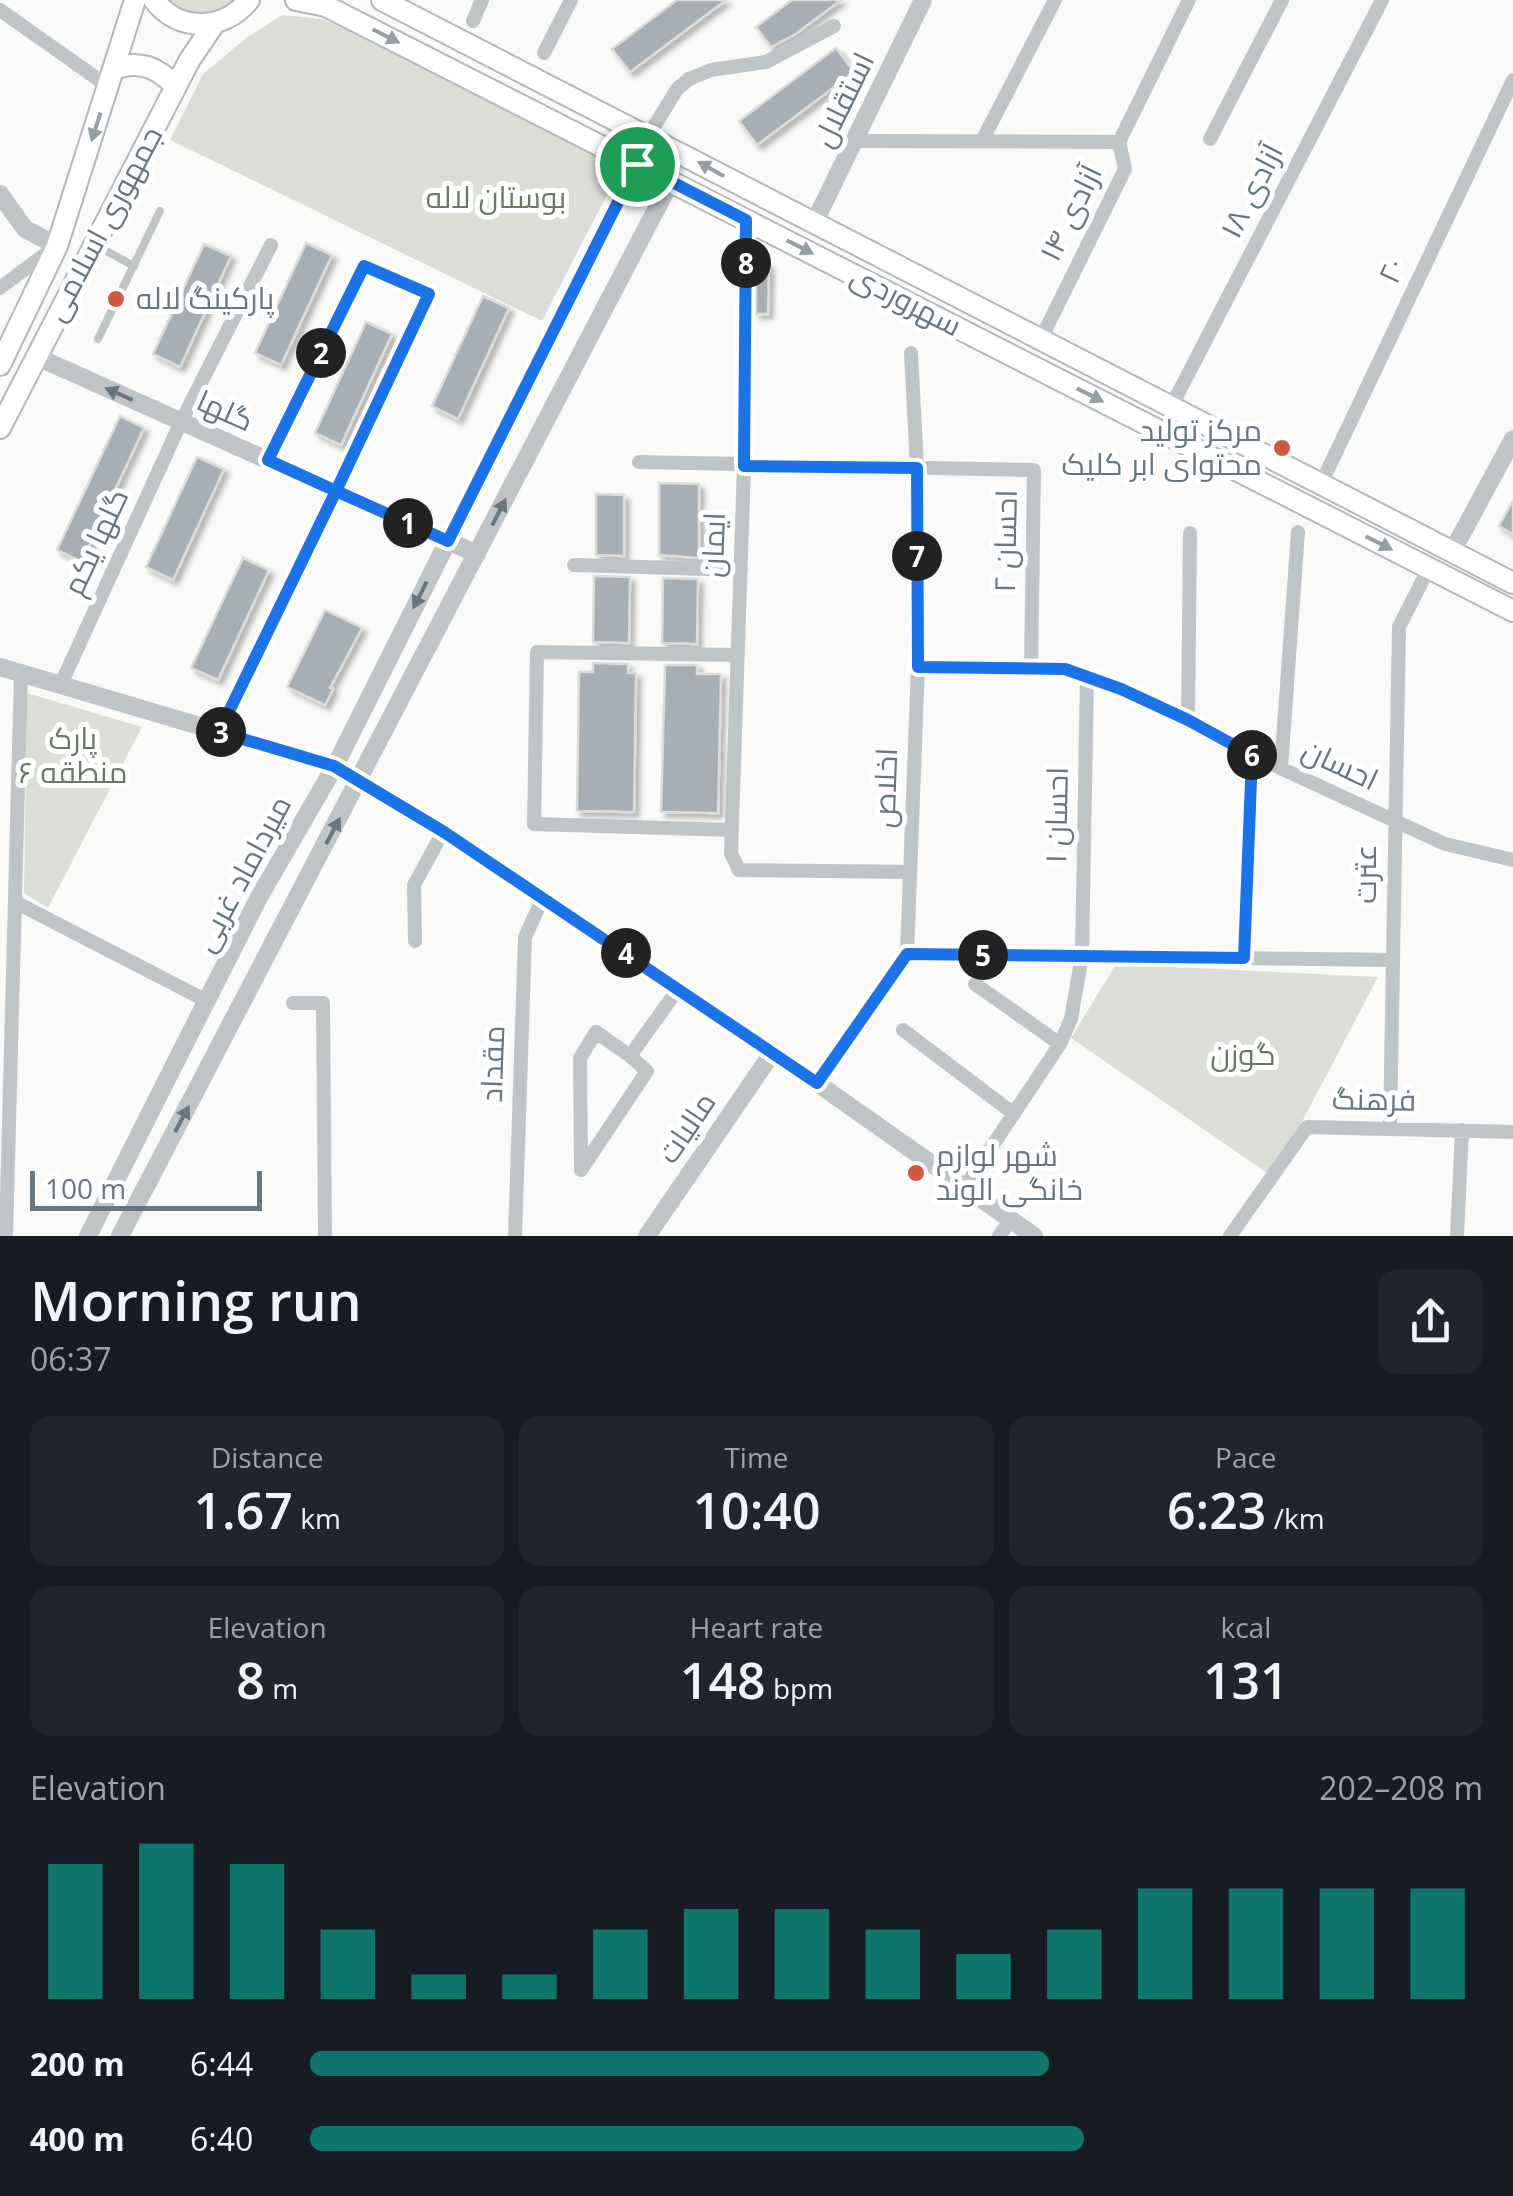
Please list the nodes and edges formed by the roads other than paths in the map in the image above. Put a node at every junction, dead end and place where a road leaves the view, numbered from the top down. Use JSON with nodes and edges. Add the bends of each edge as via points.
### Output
{"nodes":[{"id":1,"x":135,"y":0,"type":"edge"},
{"id":2,"x":154,"y":0,"type":"edge"},
{"id":3,"x":270,"y":0,"type":"edge"},
{"id":4,"x":296,"y":0,"type":"edge"},
{"id":5,"x":382,"y":0,"type":"edge"},
{"id":6,"x":482,"y":0,"type":"edge"},
{"id":7,"x":572,"y":0,"type":"edge"},
{"id":8,"x":923,"y":0,"type":"edge"},
{"id":9,"x":1055,"y":0,"type":"edge"},
{"id":10,"x":1189,"y":0,"type":"edge"},
{"id":11,"x":1282,"y":0,"type":"edge"},
{"id":12,"x":1382,"y":0,"type":"edge"},
{"id":13,"x":248,"y":2,"type":"edge"},
{"id":14,"x":0,"y":10,"type":"edge"},
{"id":15,"x":472,"y":21,"type":"dead end"},
{"id":16,"x":214,"y":24,"type":"junction"},
{"id":17,"x":834,"y":26,"type":"dead end"},
{"id":18,"x":484,"y":53,"type":"junction"},
{"id":19,"x":544,"y":53,"type":"dead end"},
{"id":20,"x":111,"y":78,"type":"junction"},
{"id":21,"x":470,"y":79,"type":"junction"},
{"id":22,"x":1513,"y":80,"type":"edge"},
{"id":23,"x":176,"y":86,"type":"junction"},
{"id":24,"x":649,"y":135,"type":"junction"},
{"id":25,"x":1210,"y":139,"type":"dead end"},
{"id":26,"x":854,"y":141,"type":"junction"},
{"id":27,"x":982,"y":141,"type":"junction"},
{"id":28,"x":1119,"y":142,"type":"junction"},
{"id":29,"x":637,"y":164,"type":"junction"},
{"id":30,"x":671,"y":181,"type":"junction"},
{"id":31,"x":0,"y":194,"type":"edge"},
{"id":32,"x":160,"y":211,"type":"dead end"},
{"id":33,"x":746,"y":220,"type":"junction"},
{"id":34,"x":814,"y":225,"type":"junction"},
{"id":35,"x":94,"y":244,"type":"junction"},
{"id":36,"x":270,"y":245,"type":"dead end"},
{"id":37,"x":57,"y":246,"type":"junction"},
{"id":38,"x":134,"y":266,"type":"junction"},
{"id":39,"x":0,"y":288,"type":"edge"},
{"id":40,"x":98,"y":340,"type":"dead end"},
{"id":41,"x":1040,"y":340,"type":"junction"},
{"id":42,"x":912,"y":353,"type":"dead end"},
{"id":43,"x":35,"y":356,"type":"junction"},
{"id":44,"x":0,"y":365,"type":"edge"},
{"id":45,"x":1171,"y":408,"type":"junction"},
{"id":46,"x":181,"y":422,"type":"junction"},
{"id":47,"x":0,"y":428,"type":"edge"},
{"id":48,"x":1513,"y":439,"type":"edge"},
{"id":49,"x":268,"y":460,"type":"junction"},
{"id":50,"x":638,"y":462,"type":"dead end"},
{"id":51,"x":744,"y":466,"type":"junction"},
{"id":52,"x":917,"y":468,"type":"junction"},
{"id":53,"x":1321,"y":484,"type":"junction"},
{"id":54,"x":336,"y":491,"type":"junction"},
{"id":55,"x":1298,"y":532,"type":"dead end"},
{"id":56,"x":1190,"y":533,"type":"dead end"},
{"id":57,"x":448,"y":541,"type":"junction"},
{"id":58,"x":1452,"y":552,"type":"junction"},
{"id":59,"x":477,"y":554,"type":"junction"},
{"id":60,"x":574,"y":565,"type":"dead end"},
{"id":61,"x":1430,"y":568,"type":"junction"},
{"id":62,"x":741,"y":570,"type":"junction"},
{"id":63,"x":1513,"y":583,"type":"edge"},
{"id":64,"x":1513,"y":611,"type":"edge"},
{"id":65,"x":738,"y":654,"type":"junction"},
{"id":66,"x":0,"y":667,"type":"edge"},
{"id":67,"x":918,"y":667,"type":"junction"},
{"id":68,"x":1031,"y":670,"type":"junction"},
{"id":69,"x":21,"y":673,"type":"junction"},
{"id":70,"x":1087,"y":676,"type":"junction"},
{"id":71,"x":61,"y":684,"type":"junction"},
{"id":72,"x":1188,"y":720,"type":"junction"},
{"id":73,"x":219,"y":732,"type":"junction"},
{"id":74,"x":1252,"y":755,"type":"junction"},
{"id":75,"x":334,"y":766,"type":"junction"},
{"id":76,"x":1281,"y":768,"type":"junction"},
{"id":77,"x":359,"y":781,"type":"junction"},
{"id":78,"x":1394,"y":820,"type":"junction"},
{"id":79,"x":732,"y":830,"type":"junction"},
{"id":80,"x":444,"y":832,"type":"junction"},
{"id":81,"x":1513,"y":860,"type":"edge"},
{"id":82,"x":910,"y":872,"type":"junction"},
{"id":83,"x":543,"y":898,"type":"junction"},
{"id":84,"x":15,"y":902,"type":"junction"},
{"id":85,"x":415,"y":941,"type":"dead end"},
{"id":86,"x":907,"y":954,"type":"junction"},
{"id":87,"x":1082,"y":956,"type":"junction"},
{"id":88,"x":1244,"y":958,"type":"junction"},
{"id":89,"x":1392,"y":960,"type":"junction"},
{"id":90,"x":975,"y":984,"type":"dead end"},
{"id":91,"x":678,"y":988,"type":"junction"},
{"id":92,"x":207,"y":1001,"type":"junction"},
{"id":93,"x":293,"y":1002,"type":"dead end"},
{"id":94,"x":903,"y":1030,"type":"dead end"},
{"id":95,"x":1060,"y":1044,"type":"junction"},
{"id":96,"x":773,"y":1052,"type":"junction"},
{"id":97,"x":630,"y":1056,"type":"junction"},
{"id":98,"x":817,"y":1083,"type":"junction"},
{"id":99,"x":1014,"y":1114,"type":"junction"},
{"id":100,"x":1390,"y":1128,"type":"junction"},
{"id":101,"x":1462,"y":1130,"type":"junction"},
{"id":102,"x":1513,"y":1132,"type":"edge"},
{"id":103,"x":965,"y":1188,"type":"junction"},
{"id":104,"x":1011,"y":1220,"type":"junction"},
{"id":105,"x":6,"y":1236,"type":"edge"},
{"id":106,"x":88,"y":1236,"type":"edge"},
{"id":107,"x":120,"y":1236,"type":"edge"},
{"id":108,"x":325,"y":1236,"type":"edge"},
{"id":109,"x":516,"y":1236,"type":"edge"},
{"id":110,"x":647,"y":1236,"type":"edge"},
{"id":111,"x":999,"y":1236,"type":"edge"},
{"id":112,"x":1034,"y":1236,"type":"edge"},
{"id":113,"x":1230,"y":1236,"type":"edge"},
{"id":114,"x":1457,"y":1236,"type":"edge"}],
"edges":[{"from":1,"to":20,"type":"main road","name":"جمهوری اسلامی"},
{"from":2,"to":16,"type":"main road","via":[[176,19]]},
{"from":3,"to":13,"type":"main road"},
{"from":4,"to":21,"type":"main road","name":"سهروردی","one_way":true,"via":[[326,6]]},
{"from":5,"to":18,"type":"main road","name":"سهروردی"},
{"from":6,"to":15,"type":"street"},
{"from":7,"to":19,"type":"street"},
{"from":8,"to":26,"type":"street","name":"استقلال"},
{"from":9,"to":27,"type":"street"},
{"from":10,"to":28,"type":"street","name":"آزادی ۱۴"},
{"from":11,"to":25,"type":"street"},
{"from":12,"to":45,"type":"street","name":"آزادی ۱۸"},
{"from":13,"to":16,"type":"main road"},
{"from":14,"to":20,"type":"street"},
{"from":16,"to":23,"type":"main road","name":"جمهوری اسلامی"},
{"from":17,"to":24,"type":"street","via":[[766,62],[689,79]]},
{"from":18,"to":21,"type":"main road"},
{"from":18,"to":24,"type":"main road","name":"سهروردی"},
{"from":20,"to":23,"type":"main road","via":[[141,64]]},
{"from":20,"to":37,"type":"main road","name":"جمهوری اسلامی","one_way":true},
{"from":21,"to":29,"type":"main road","name":"سهروردی"},
{"from":22,"to":53,"type":"street","name":"۲۰"},
{"from":23,"to":35,"type":"main road","name":"جمهوری اسلامی"},
{"from":34,"to":24,"type":"main road","name":"سهروردی","one_way":true},
{"from":26,"to":27,"type":"street"},
{"from":26,"to":34,"type":"street","name":"استقلال"},
{"from":27,"to":28,"type":"street"},
{"from":28,"to":41,"type":"street","name":"آزادی ۱۴","via":[[1125,169]]},
{"from":29,"to":30,"type":"main road","name":"سهروردی"},
{"from":29,"to":57,"type":"street","name":"میرداماد غربی"},
{"from":30,"to":33,"type":"main road","name":"سهروردی"},
{"from":59,"to":30,"type":"street","name":"میرداماد غربی","one_way":true},
{"from":31,"to":37,"type":"street","via":[[26,229]]},
{"from":32,"to":38,"type":"lane"},
{"from":33,"to":51,"type":"street","name":"ایمان"},
{"from":33,"to":61,"type":"main road","name":"سهروردی","one_way":true},
{"from":34,"to":41,"type":"main road","name":"سهروردی"},
{"from":35,"to":38,"type":"lane"},
{"from":35,"to":43,"type":"main road","name":"جمهوری اسلامی"},
{"from":36,"to":46,"type":"street","name":"گلها یکم"},
{"from":37,"to":39,"type":"street"},
{"from":37,"to":44,"type":"main road","name":"جمهوری اسلامی"},
{"from":38,"to":40,"type":"lane"},
{"from":41,"to":45,"type":"main road","name":"سهروردی"},
{"from":42,"to":52,"type":"street","name":"اخلاص"},
{"from":46,"to":43,"type":"street","name":"گلها","one_way":true},
{"from":43,"to":47,"type":"main road","name":"جمهوری اسلامی"},
{"from":45,"to":53,"type":"main road","name":"سهروردی"},
{"from":46,"to":49,"type":"street","name":"گلها"},
{"from":46,"to":71,"type":"street","name":"گلها یکم"},
{"from":48,"to":58,"type":"street"},
{"from":49,"to":54,"type":"street","name":"گلها"},
{"from":49,"to":54,"type":"street","via":[[364,266],[429,294]]},
{"from":50,"to":51,"type":"street"},
{"from":51,"to":52,"type":"street"},
{"from":51,"to":62,"type":"street","name":"ایمان"},
{"from":52,"to":67,"type":"street","name":"اخلاص"},
{"from":52,"to":68,"type":"street","name":"احسان ۲","via":[[1034,470]]},
{"from":53,"to":58,"type":"main road","name":"سهروردی"},
{"from":54,"to":57,"type":"street","name":"گلها"},
{"from":54,"to":73,"type":"street"},
{"from":55,"to":76,"type":"street"},
{"from":56,"to":72,"type":"street"},
{"from":57,"to":59,"type":"street","name":"گلها"},
{"from":57,"to":75,"type":"street","name":"میرداماد غربی","one_way":true},
{"from":58,"to":63,"type":"main road","name":"سهروردی"},
{"from":59,"to":77,"type":"street","name":"میرداماد غربی"},
{"from":60,"to":62,"type":"street"},
{"from":61,"to":64,"type":"main road","name":"سهروردی"},
{"from":61,"to":78,"type":"street","name":"عترت","via":[[1399,627]]},
{"from":62,"to":65,"type":"street","name":"ایمان"},
{"from":65,"to":79,"type":"street","name":"ایمان"},
{"from":65,"to":79,"type":"street","via":[[537,652],[534,824]]},
{"from":66,"to":69,"type":"street"},
{"from":67,"to":68,"type":"street","name":"احسان"},
{"from":67,"to":82,"type":"street","name":"اخلاص"},
{"from":68,"to":70,"type":"street","name":"احسان"},
{"from":69,"to":71,"type":"street"},
{"from":69,"to":84,"type":"street"},
{"from":70,"to":72,"type":"street","name":"احسان"},
{"from":70,"to":87,"type":"street","name":"احسان ۱"},
{"from":71,"to":73,"type":"street"},
{"from":72,"to":74,"type":"street","name":"احسان"},
{"from":73,"to":75,"type":"street"},
{"from":74,"to":76,"type":"street","name":"احسان"},
{"from":74,"to":88,"type":"street"},
{"from":75,"to":77,"type":"street"},
{"from":75,"to":92,"type":"street","name":"میرداماد غربی"},
{"from":76,"to":78,"type":"street","name":"احسان"},
{"from":77,"to":80,"type":"street"},
{"from":107,"to":77,"type":"street","name":"میرداماد غربی","one_way":true},
{"from":78,"to":81,"type":"street","name":"احسان","via":[[1445,844]]},
{"from":78,"to":89,"type":"street","name":"عترت"},
{"from":79,"to":82,"type":"street","name":"ایمان","via":[[739,870]]},
{"from":80,"to":83,"type":"street"},
{"from":80,"to":85,"type":"street","via":[[414,884]]},
{"from":82,"to":86,"type":"street","name":"اخلاص"},
{"from":83,"to":91,"type":"street"},
{"from":83,"to":109,"type":"street","name":"مقداد","via":[[525,936]]},
{"from":84,"to":92,"type":"street"},
{"from":84,"to":105,"type":"street"},
{"from":86,"to":87,"type":"street"},
{"from":86,"to":98,"type":"street"},
{"from":87,"to":88,"type":"street"},
{"from":87,"to":95,"type":"street","name":"احسان ۱"},
{"from":88,"to":89,"type":"street"},
{"from":89,"to":100,"type":"street","name":"عترت"},
{"from":90,"to":95,"type":"street"},
{"from":91,"to":96,"type":"street"},
{"from":91,"to":97,"type":"street"},
{"from":92,"to":106,"type":"street","name":"میرداماد غربی"},
{"from":93,"to":108,"type":"street","via":[[323,1002]]},
{"from":94,"to":99,"type":"street"},
{"from":95,"to":99,"type":"street","name":"احسان ۱"},
{"from":96,"to":98,"type":"street"},
{"from":96,"to":110,"type":"street","name":"مالیات"},
{"from":97,"to":97,"type":"street","via":[[647,1070],[581,1170],[580,1058],[596,1032]]},
{"from":98,"to":103,"type":"street"},
{"from":99,"to":103,"type":"street","name":"احسان ۱"},
{"from":100,"to":101,"type":"street","name":"فرهنگ"},
{"from":100,"to":113,"type":"street","name":"فرهنگ","via":[[1307,1126]]},
{"from":101,"to":102,"type":"street","name":"فرهنگ"},
{"from":101,"to":114,"type":"street"},
{"from":103,"to":104,"type":"street"},
{"from":104,"to":111,"type":"street"},
{"from":104,"to":112,"type":"street"}]}
